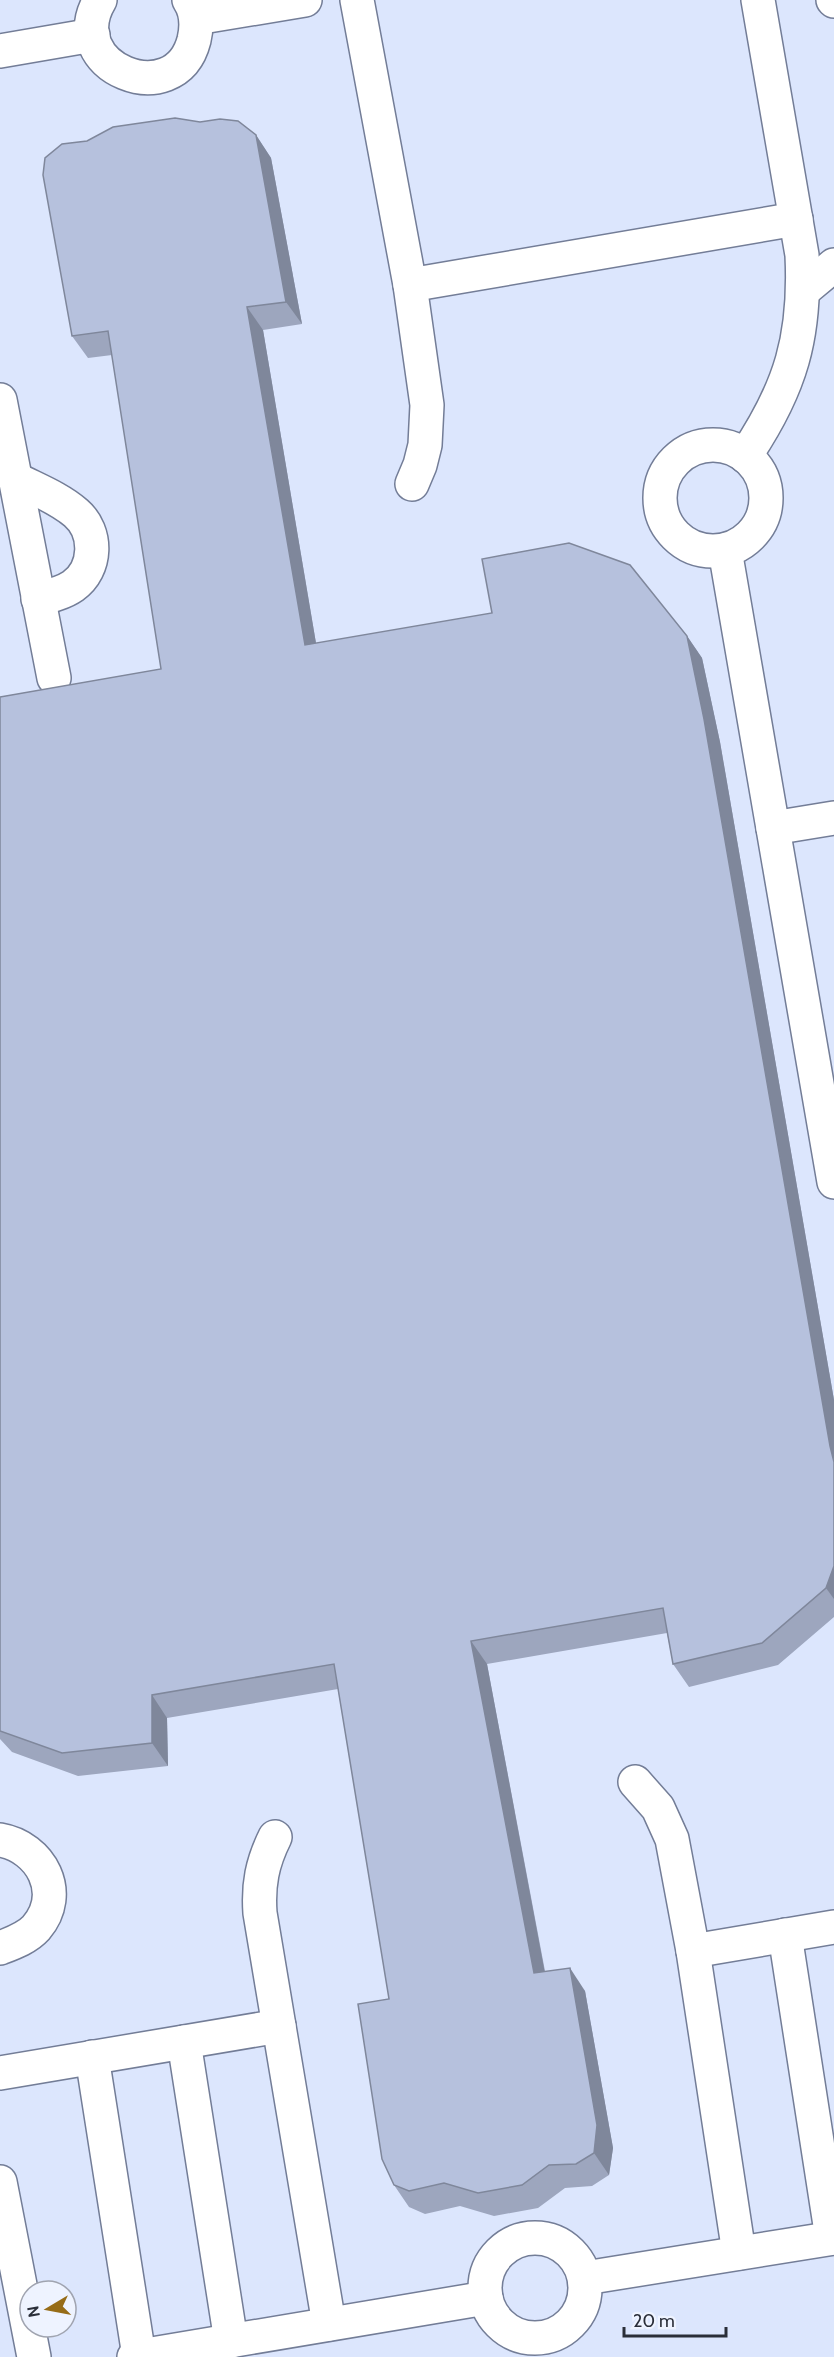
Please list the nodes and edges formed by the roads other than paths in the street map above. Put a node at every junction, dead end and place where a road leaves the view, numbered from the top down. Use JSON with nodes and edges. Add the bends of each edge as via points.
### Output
{"nodes":[{"id":1,"x":100,"y":0,"type":"edge"},
{"id":2,"x":304,"y":0,"type":"edge"},
{"id":3,"x":357,"y":0,"type":"edge"},
{"id":4,"x":758,"y":0,"type":"edge"},
{"id":5,"x":192,"y":9,"type":"edge"},
{"id":6,"x":93,"y":35,"type":"junction"},
{"id":7,"x":0,"y":51,"type":"edge"},
{"id":8,"x":796,"y":219,"type":"junction"},
{"id":9,"x":834,"y":265,"type":"edge"},
{"id":10,"x":410,"y":285,"type":"junction"},
{"id":11,"x":804,"y":290,"type":"junction"},
{"id":12,"x":0,"y":400,"type":"edge"},
{"id":13,"x":745,"y":456,"type":"junction"},
{"id":14,"x":15,"y":479,"type":"junction"},
{"id":15,"x":412,"y":484,"type":"dead end"},
{"id":16,"x":725,"y":550,"type":"junction"},
{"id":17,"x":38,"y":599,"type":"junction"},
{"id":18,"x":54,"y":678,"type":"dead end"},
{"id":19,"x":834,"y":818,"type":"edge"},
{"id":20,"x":773,"y":828,"type":"junction"},
{"id":21,"x":834,"y":1182,"type":"edge"},
{"id":22,"x":635,"y":1782,"type":"dead end"},
{"id":23,"x":275,"y":1837,"type":"dead end"},
{"id":24,"x":0,"y":1840,"type":"edge"},
{"id":25,"x":834,"y":1927,"type":"edge"},
{"id":26,"x":785,"y":1935,"type":"junction"},
{"id":27,"x":0,"y":1948,"type":"edge"},
{"id":28,"x":693,"y":1951,"type":"junction"},
{"id":29,"x":279,"y":2026,"type":"junction"},
{"id":30,"x":184,"y":2042,"type":"junction"},
{"id":31,"x":92,"y":2057,"type":"junction"},
{"id":32,"x":0,"y":2073,"type":"edge"},
{"id":33,"x":0,"y":2182,"type":"edge"},
{"id":34,"x":833,"y":2238,"type":"edge"},
{"id":35,"x":739,"y":2253,"type":"junction"},
{"id":36,"x":585,"y":2278,"type":"junction"},
{"id":37,"x":486,"y":2298,"type":"junction"},
{"id":38,"x":329,"y":2324,"type":"junction"},
{"id":39,"x":231,"y":2341,"type":"junction"},
{"id":40,"x":34,"y":2357,"type":"edge"},
{"id":41,"x":136,"y":2357,"type":"edge"}],
"edges":[{"from":1,"to":6,"type":"street"},
{"from":2,"to":5,"type":"street"},
{"from":3,"to":10,"type":"street"},
{"from":4,"to":8,"type":"street"},
{"from":5,"to":6,"type":"street","via":[[196,33],[192,47],[173,70],[153,77],[131,77],[118,71],[106,62]]},
{"from":6,"to":7,"type":"street"},
{"from":8,"to":10,"type":"street"},
{"from":8,"to":11,"type":"street"},
{"from":9,"to":11,"type":"street"},
{"from":10,"to":15,"type":"street","via":[[428,426]]},
{"from":11,"to":13,"type":"street","via":[[794,361],[765,427]]},
{"from":12,"to":14,"type":"street"},
{"from":13,"to":16,"type":"street","via":[[763,479],[765,509],[752,535]]},
{"from":13,"to":16,"type":"street","via":[[730,448],[698,447],[671,465],[663,480],[660,496],[668,527],[693,548]]},
{"from":14,"to":17,"type":"street"},
{"from":14,"to":17,"type":"street","via":[[69,507],[83,520],[91,538],[93,551],[84,575],[64,592]]},
{"from":16,"to":20,"type":"street"},
{"from":17,"to":18,"type":"street"},
{"from":19,"to":20,"type":"street"},
{"from":20,"to":21,"type":"street"},
{"from":22,"to":28,"type":"street","via":[[658,1808],[672,1839]]},
{"from":23,"to":29,"type":"street","via":[[260,1874],[259,1894]]},
{"from":24,"to":27,"type":"street","via":[[24,1848],[35,1857],[44,1870],[48,1899],[36,1928]]},
{"from":25,"to":26,"type":"street"},
{"from":26,"to":28,"type":"street"},
{"from":26,"to":34,"type":"street"},
{"from":28,"to":35,"type":"street"},
{"from":29,"to":30,"type":"street"},
{"from":29,"to":38,"type":"street"},
{"from":30,"to":31,"type":"street"},
{"from":30,"to":39,"type":"street"},
{"from":31,"to":32,"type":"street"},
{"from":31,"to":41,"type":"street"},
{"from":33,"to":40,"type":"street"},
{"from":34,"to":35,"type":"street"},
{"from":35,"to":36,"type":"street"},
{"from":36,"to":37,"type":"street","via":[[581,2309],[560,2332],[545,2337],[514,2334],[491,2313]]},
{"from":36,"to":37,"type":"street","via":[[575,2257],[557,2241],[525,2238],[498,2253],[489,2267]]},
{"from":37,"to":38,"type":"street"},
{"from":38,"to":39,"type":"street"},
{"from":39,"to":41,"type":"street"}]}
